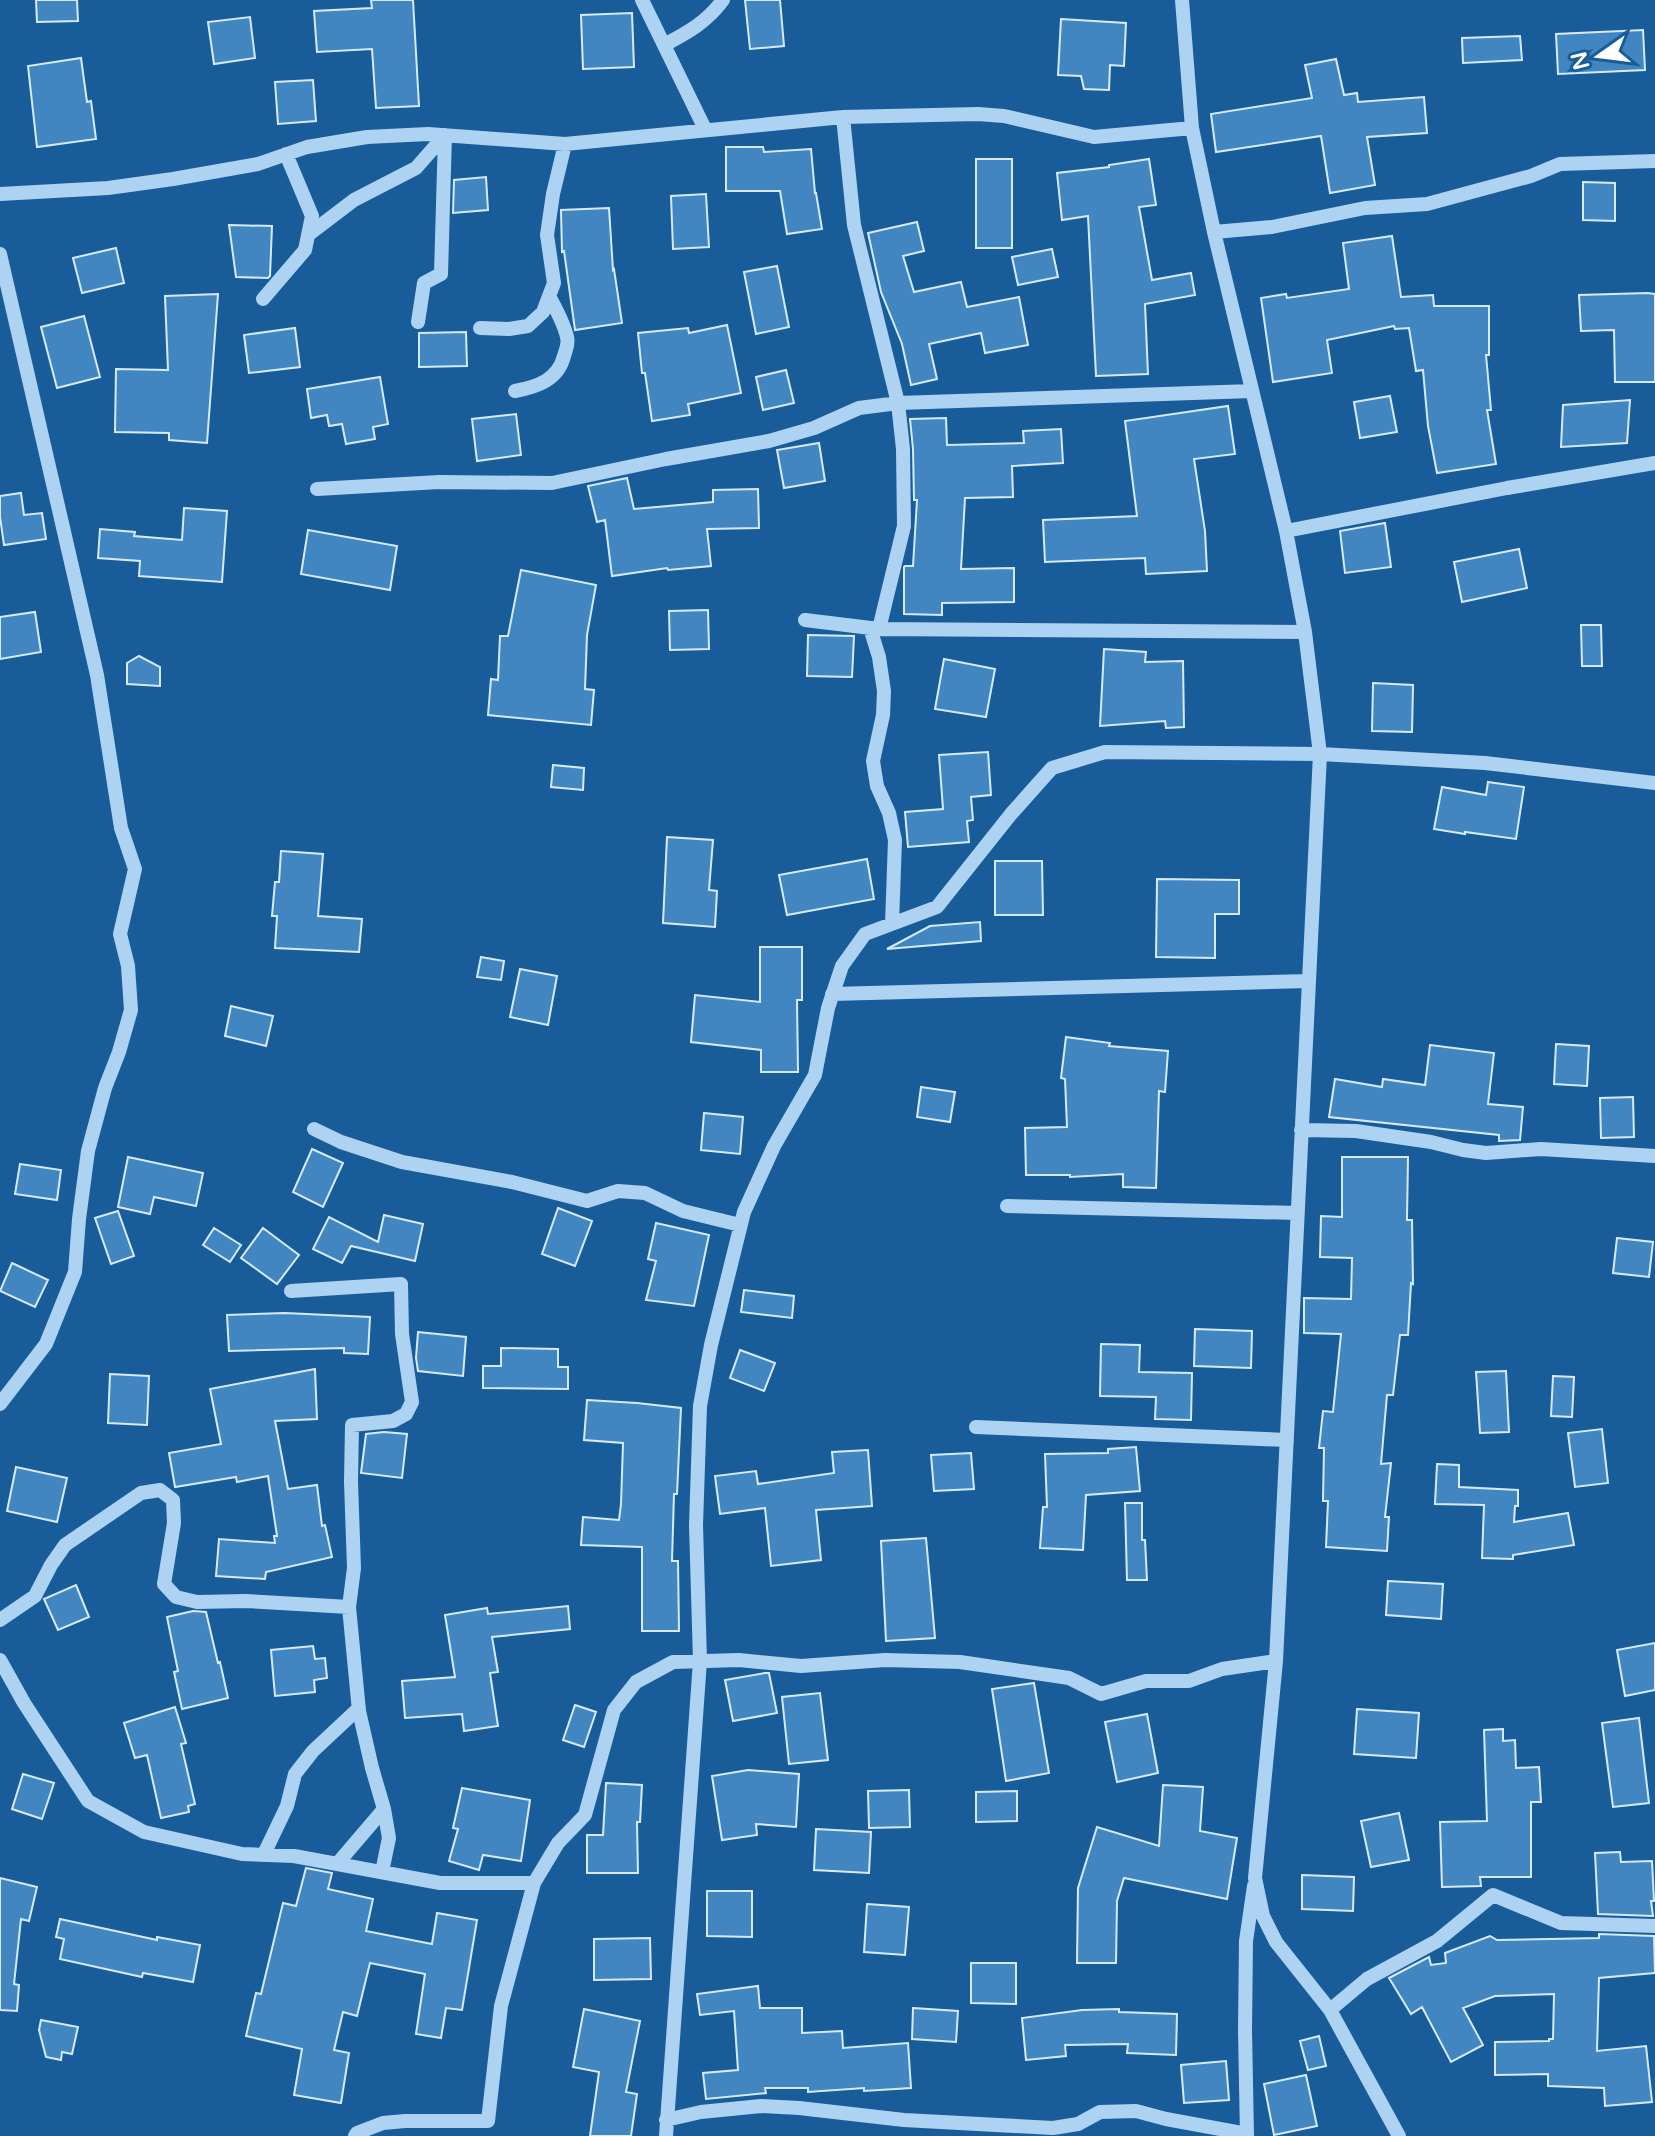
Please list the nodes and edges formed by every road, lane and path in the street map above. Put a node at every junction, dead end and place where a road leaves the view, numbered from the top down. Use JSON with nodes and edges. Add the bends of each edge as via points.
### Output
{"nodes":[{"id":1,"x":642,"y":0,"type":"edge"},
{"id":2,"x":723,"y":0,"type":"edge"},
{"id":3,"x":1182,"y":0,"type":"edge"},
{"id":4,"x":664,"y":45,"type":"junction"},
{"id":5,"x":843,"y":117,"type":"junction"},
{"id":6,"x":1192,"y":128,"type":"junction"},
{"id":7,"x":705,"y":129,"type":"junction"},
{"id":8,"x":445,"y":135,"type":"junction"},
{"id":9,"x":565,"y":144,"type":"junction"},
{"id":10,"x":286,"y":154,"type":"junction"},
{"id":11,"x":1655,"y":161,"type":"edge"},
{"id":12,"x":0,"y":194,"type":"edge"},
{"id":13,"x":1214,"y":232,"type":"junction"},
{"id":14,"x":308,"y":235,"type":"junction"},
{"id":15,"x":0,"y":254,"type":"edge"},
{"id":16,"x":549,"y":296,"type":"junction"},
{"id":17,"x":263,"y":299,"type":"dead end"},
{"id":18,"x":418,"y":322,"type":"dead end"},
{"id":19,"x":480,"y":328,"type":"dead end"},
{"id":20,"x":515,"y":391,"type":"dead end"},
{"id":21,"x":1252,"y":391,"type":"junction"},
{"id":22,"x":898,"y":403,"type":"junction"},
{"id":23,"x":1655,"y":463,"type":"edge"},
{"id":24,"x":317,"y":489,"type":"dead end"},
{"id":25,"x":1286,"y":531,"type":"junction"},
{"id":26,"x":805,"y":620,"type":"dead end"},
{"id":27,"x":874,"y":629,"type":"junction"},
{"id":28,"x":1305,"y":632,"type":"junction"},
{"id":29,"x":1320,"y":754,"type":"junction"},
{"id":30,"x":1655,"y":783,"type":"edge"},
{"id":31,"x":892,"y":924,"type":"junction"},
{"id":32,"x":1308,"y":981,"type":"junction"},
{"id":33,"x":832,"y":994,"type":"junction"},
{"id":34,"x":314,"y":1129,"type":"dead end"},
{"id":35,"x":1301,"y":1130,"type":"junction"},
{"id":36,"x":1655,"y":1156,"type":"edge"},
{"id":37,"x":1007,"y":1206,"type":"dead end"},
{"id":38,"x":1297,"y":1213,"type":"junction"},
{"id":39,"x":740,"y":1225,"type":"junction"},
{"id":40,"x":291,"y":1291,"type":"dead end"},
{"id":41,"x":0,"y":1404,"type":"edge"},
{"id":42,"x":976,"y":1427,"type":"dead end"},
{"id":43,"x":1287,"y":1440,"type":"junction"},
{"id":44,"x":349,"y":1607,"type":"junction"},
{"id":45,"x":0,"y":1620,"type":"edge"},
{"id":46,"x":0,"y":1660,"type":"edge"},
{"id":47,"x":700,"y":1661,"type":"junction"},
{"id":48,"x":1276,"y":1661,"type":"junction"},
{"id":49,"x":359,"y":1708,"type":"junction"},
{"id":50,"x":384,"y":1809,"type":"junction"},
{"id":51,"x":264,"y":1854,"type":"junction"},
{"id":52,"x":337,"y":1864,"type":"junction"},
{"id":53,"x":382,"y":1872,"type":"junction"},
{"id":54,"x":1255,"y":1878,"type":"junction"},
{"id":55,"x":534,"y":1883,"type":"junction"},
{"id":56,"x":1655,"y":1926,"type":"edge"},
{"id":57,"x":1330,"y":2010,"type":"junction"},
{"id":58,"x":666,"y":2120,"type":"junction"},
{"id":59,"x":1247,"y":2135,"type":"edge"},
{"id":60,"x":355,"y":2136,"type":"edge"},
{"id":61,"x":666,"y":2136,"type":"edge"},
{"id":62,"x":1399,"y":2136,"type":"edge"}],
"edges":[{"from":1,"to":4,"type":"street"},
{"from":2,"to":4,"type":"street","via":[[695,29]]},
{"from":3,"to":6,"type":"street"},
{"from":4,"to":7,"type":"street"},
{"from":5,"to":6,"type":"street","via":[[1004,116],[1094,137]]},
{"from":5,"to":7,"type":"street"},
{"from":5,"to":22,"type":"street","via":[[854,225]]},
{"from":6,"to":13,"type":"street"},
{"from":7,"to":9,"type":"street"},
{"from":8,"to":9,"type":"street"},
{"from":8,"to":10,"type":"street","via":[[367,137]]},
{"from":8,"to":14,"type":"street","via":[[416,168],[354,200]]},
{"from":8,"to":18,"type":"street","via":[[441,274],[424,283]]},
{"from":9,"to":16,"type":"street","via":[[547,235],[554,283]]},
{"from":10,"to":12,"type":"street","via":[[173,179]]},
{"from":10,"to":14,"type":"street","via":[[312,216]]},
{"from":11,"to":13,"type":"street","via":[[1560,164],[1427,204],[1365,208],[1272,227]]},
{"from":13,"to":21,"type":"street"},
{"from":14,"to":17,"type":"street","via":[[305,250]]},
{"from":15,"to":41,"type":"street","via":[[97,675],[121,828],[135,869],[120,934],[131,1010],[88,1151],[75,1272],[46,1344]]},
{"from":16,"to":19,"type":"street","via":[[543,312],[528,326]]},
{"from":16,"to":20,"type":"street","via":[[569,341],[562,365],[537,387]]},
{"from":21,"to":22,"type":"street"},
{"from":21,"to":25,"type":"street"},
{"from":22,"to":24,"type":"street","via":[[859,408],[769,441],[552,483]]},
{"from":22,"to":27,"type":"street","via":[[904,526]]},
{"from":23,"to":25,"type":"street"},
{"from":25,"to":28,"type":"street"},
{"from":26,"to":27,"type":"street"},
{"from":27,"to":28,"type":"street"},
{"from":27,"to":31,"type":"street","via":[[884,691],[873,761],[895,840]]},
{"from":28,"to":29,"type":"street"},
{"from":29,"to":30,"type":"street","via":[[1485,763]]},
{"from":29,"to":31,"type":"street","via":[[1105,752],[1052,768],[937,907]]},
{"from":29,"to":32,"type":"street"},
{"from":31,"to":33,"type":"street","via":[[865,934],[842,966]]},
{"from":32,"to":33,"type":"street"},
{"from":32,"to":35,"type":"street"},
{"from":33,"to":39,"type":"street","via":[[815,1075],[774,1146]]},
{"from":34,"to":39,"type":"street","via":[[402,1162],[587,1201],[618,1191],[645,1193],[683,1211]]},
{"from":35,"to":36,"type":"street","via":[[1336,1129],[1486,1153],[1541,1149]]},
{"from":35,"to":38,"type":"street"},
{"from":37,"to":38,"type":"street"},
{"from":38,"to":43,"type":"street"},
{"from":39,"to":47,"type":"street","via":[[700,1406]]},
{"from":40,"to":44,"type":"street","via":[[401,1284],[412,1402],[406,1414],[393,1421],[352,1425],[354,1568]]},
{"from":42,"to":43,"type":"street"},
{"from":43,"to":48,"type":"street"},
{"from":44,"to":45,"type":"street","via":[[176,1597],[164,1584],[173,1500],[160,1490],[141,1493],[65,1545],[35,1596]]},
{"from":44,"to":49,"type":"street"},
{"from":46,"to":51,"type":"street","via":[[88,1801],[144,1832]]},
{"from":47,"to":48,"type":"street","via":[[801,1666],[960,1662],[1069,1678],[1101,1694],[1146,1681],[1189,1681],[1222,1669]]},
{"from":47,"to":55,"type":"street","via":[[673,1662],[636,1682],[614,1710],[585,1815],[558,1843]]},
{"from":47,"to":58,"type":"street"},
{"from":48,"to":54,"type":"street"},
{"from":49,"to":50,"type":"street"},
{"from":49,"to":51,"type":"street","via":[[295,1774],[287,1806]]},
{"from":50,"to":52,"type":"street"},
{"from":50,"to":53,"type":"street","via":[[389,1838]]},
{"from":51,"to":52,"type":"street"},
{"from":52,"to":53,"type":"street"},
{"from":53,"to":55,"type":"street","via":[[440,1883]]},
{"from":54,"to":57,"type":"street","via":[[1263,1916],[1276,1942]]},
{"from":54,"to":59,"type":"street","via":[[1246,1941]]},
{"from":55,"to":60,"type":"street","via":[[501,2006],[488,2121],[383,2123]]},
{"from":56,"to":57,"type":"street","via":[[1561,1923],[1493,1895],[1437,1941],[1367,1979]]},
{"from":57,"to":62,"type":"street"},
{"from":58,"to":59,"type":"street","via":[[761,2106],[1053,2128],[1078,2124],[1100,2112],[1136,2111]]},
{"from":58,"to":61,"type":"street"}]}
